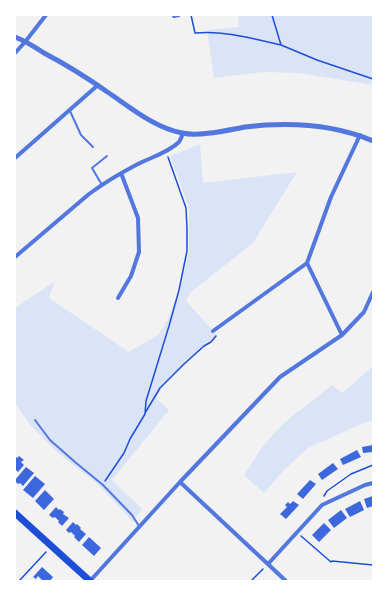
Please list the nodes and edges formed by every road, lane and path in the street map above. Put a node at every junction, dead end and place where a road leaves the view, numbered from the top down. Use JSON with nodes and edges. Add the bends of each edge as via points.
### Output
{"nodes":[{"id":1,"x":46,"y":15,"type":"edge"},
{"id":2,"x":191,"y":15,"type":"edge"},
{"id":3,"x":272,"y":15,"type":"edge"},
{"id":4,"x":15,"y":37,"type":"edge"},
{"id":5,"x":25,"y":42,"type":"junction"},
{"id":6,"x":281,"y":45,"type":"junction"},
{"id":7,"x":15,"y":53,"type":"edge"},
{"id":8,"x":373,"y":79,"type":"edge"},
{"id":9,"x":98,"y":85,"type":"junction"},
{"id":10,"x":70,"y":111,"type":"junction"},
{"id":11,"x":183,"y":134,"type":"junction"},
{"id":12,"x":360,"y":136,"type":"junction"},
{"id":13,"x":373,"y":141,"type":"edge"},
{"id":14,"x":93,"y":147,"type":"dead end"},
{"id":15,"x":166,"y":152,"type":"junction"},
{"id":16,"x":107,"y":156,"type":"dead end"},
{"id":17,"x":15,"y":158,"type":"edge"},
{"id":18,"x":121,"y":173,"type":"junction"},
{"id":19,"x":102,"y":185,"type":"junction"},
{"id":20,"x":15,"y":257,"type":"edge"},
{"id":21,"x":307,"y":263,"type":"junction"},
{"id":22,"x":373,"y":292,"type":"edge"},
{"id":23,"x":118,"y":298,"type":"dead end"},
{"id":24,"x":213,"y":331,"type":"joint"},
{"id":25,"x":342,"y":334,"type":"junction"},
{"id":26,"x":145,"y":414,"type":"junction"},
{"id":27,"x":35,"y":420,"type":"dead end"},
{"id":28,"x":373,"y":465,"type":"edge"},
{"id":29,"x":180,"y":482,"type":"junction"},
{"id":30,"x":373,"y":483,"type":"edge"},
{"id":31,"x":103,"y":485,"type":"junction"},
{"id":32,"x":324,"y":497,"type":"dead end"},
{"id":33,"x":15,"y":513,"type":"edge"},
{"id":34,"x":139,"y":527,"type":"junction"},
{"id":35,"x":297,"y":532,"type":"junction"},
{"id":36,"x":51,"y":546,"type":"junction"},
{"id":37,"x":268,"y":564,"type":"junction"},
{"id":38,"x":373,"y":565,"type":"edge"},
{"id":39,"x":19,"y":581,"type":"edge"},
{"id":40,"x":90,"y":581,"type":"edge"},
{"id":41,"x":251,"y":581,"type":"edge"},
{"id":42,"x":286,"y":581,"type":"edge"}],
"edges":[{"from":1,"to":5,"type":"street"},
{"from":2,"to":6,"type":"path","via":[[196,33],[214,33]]},
{"from":3,"to":6,"type":"path"},
{"from":4,"to":5,"type":"street"},
{"from":5,"to":7,"type":"street"},
{"from":5,"to":9,"type":"street"},
{"from":6,"to":8,"type":"path"},
{"from":9,"to":10,"type":"street"},
{"from":9,"to":11,"type":"street","via":[[146,118]]},
{"from":10,"to":14,"type":"lane","via":[[81,135]]},
{"from":10,"to":17,"type":"street"},
{"from":11,"to":12,"type":"street","via":[[203,134],[262,125],[300,125],[330,128]]},
{"from":11,"to":15,"type":"street","via":[[179,142]]},
{"from":12,"to":13,"type":"street"},
{"from":12,"to":21,"type":"street","via":[[331,196]]},
{"from":15,"to":18,"type":"street"},
{"from":15,"to":26,"type":"path","via":[[186,208],[187,251],[169,326],[146,401]]},
{"from":16,"to":19,"type":"lane","via":[[92,168]]},
{"from":18,"to":19,"type":"street"},
{"from":18,"to":23,"type":"street","via":[[138,218],[139,252],[131,276]]},
{"from":19,"to":20,"type":"street"},
{"from":21,"to":24,"type":"street"},
{"from":21,"to":25,"type":"street"},
{"from":22,"to":25,"type":"street","via":[[364,312]]},
{"from":24,"to":26,"type":"path","via":[[217,337],[160,388]]},
{"from":25,"to":29,"type":"street","via":[[280,377]]},
{"from":26,"to":31,"type":"path"},
{"from":27,"to":31,"type":"lane","via":[[50,440]]},
{"from":28,"to":32,"type":"path","via":[[351,474],[327,491]]},
{"from":29,"to":34,"type":"street"},
{"from":29,"to":37,"type":"street"},
{"from":30,"to":35,"type":"street","via":[[322,505]]},
{"from":31,"to":34,"type":"lane","via":[[132,515]]},
{"from":33,"to":36,"type":"main road"},
{"from":34,"to":40,"type":"street"},
{"from":35,"to":37,"type":"street"},
{"from":35,"to":38,"type":"path","via":[[331,562]]},
{"from":36,"to":39,"type":"path"},
{"from":36,"to":40,"type":"main road"},
{"from":37,"to":41,"type":"path"},
{"from":37,"to":42,"type":"street"}]}
